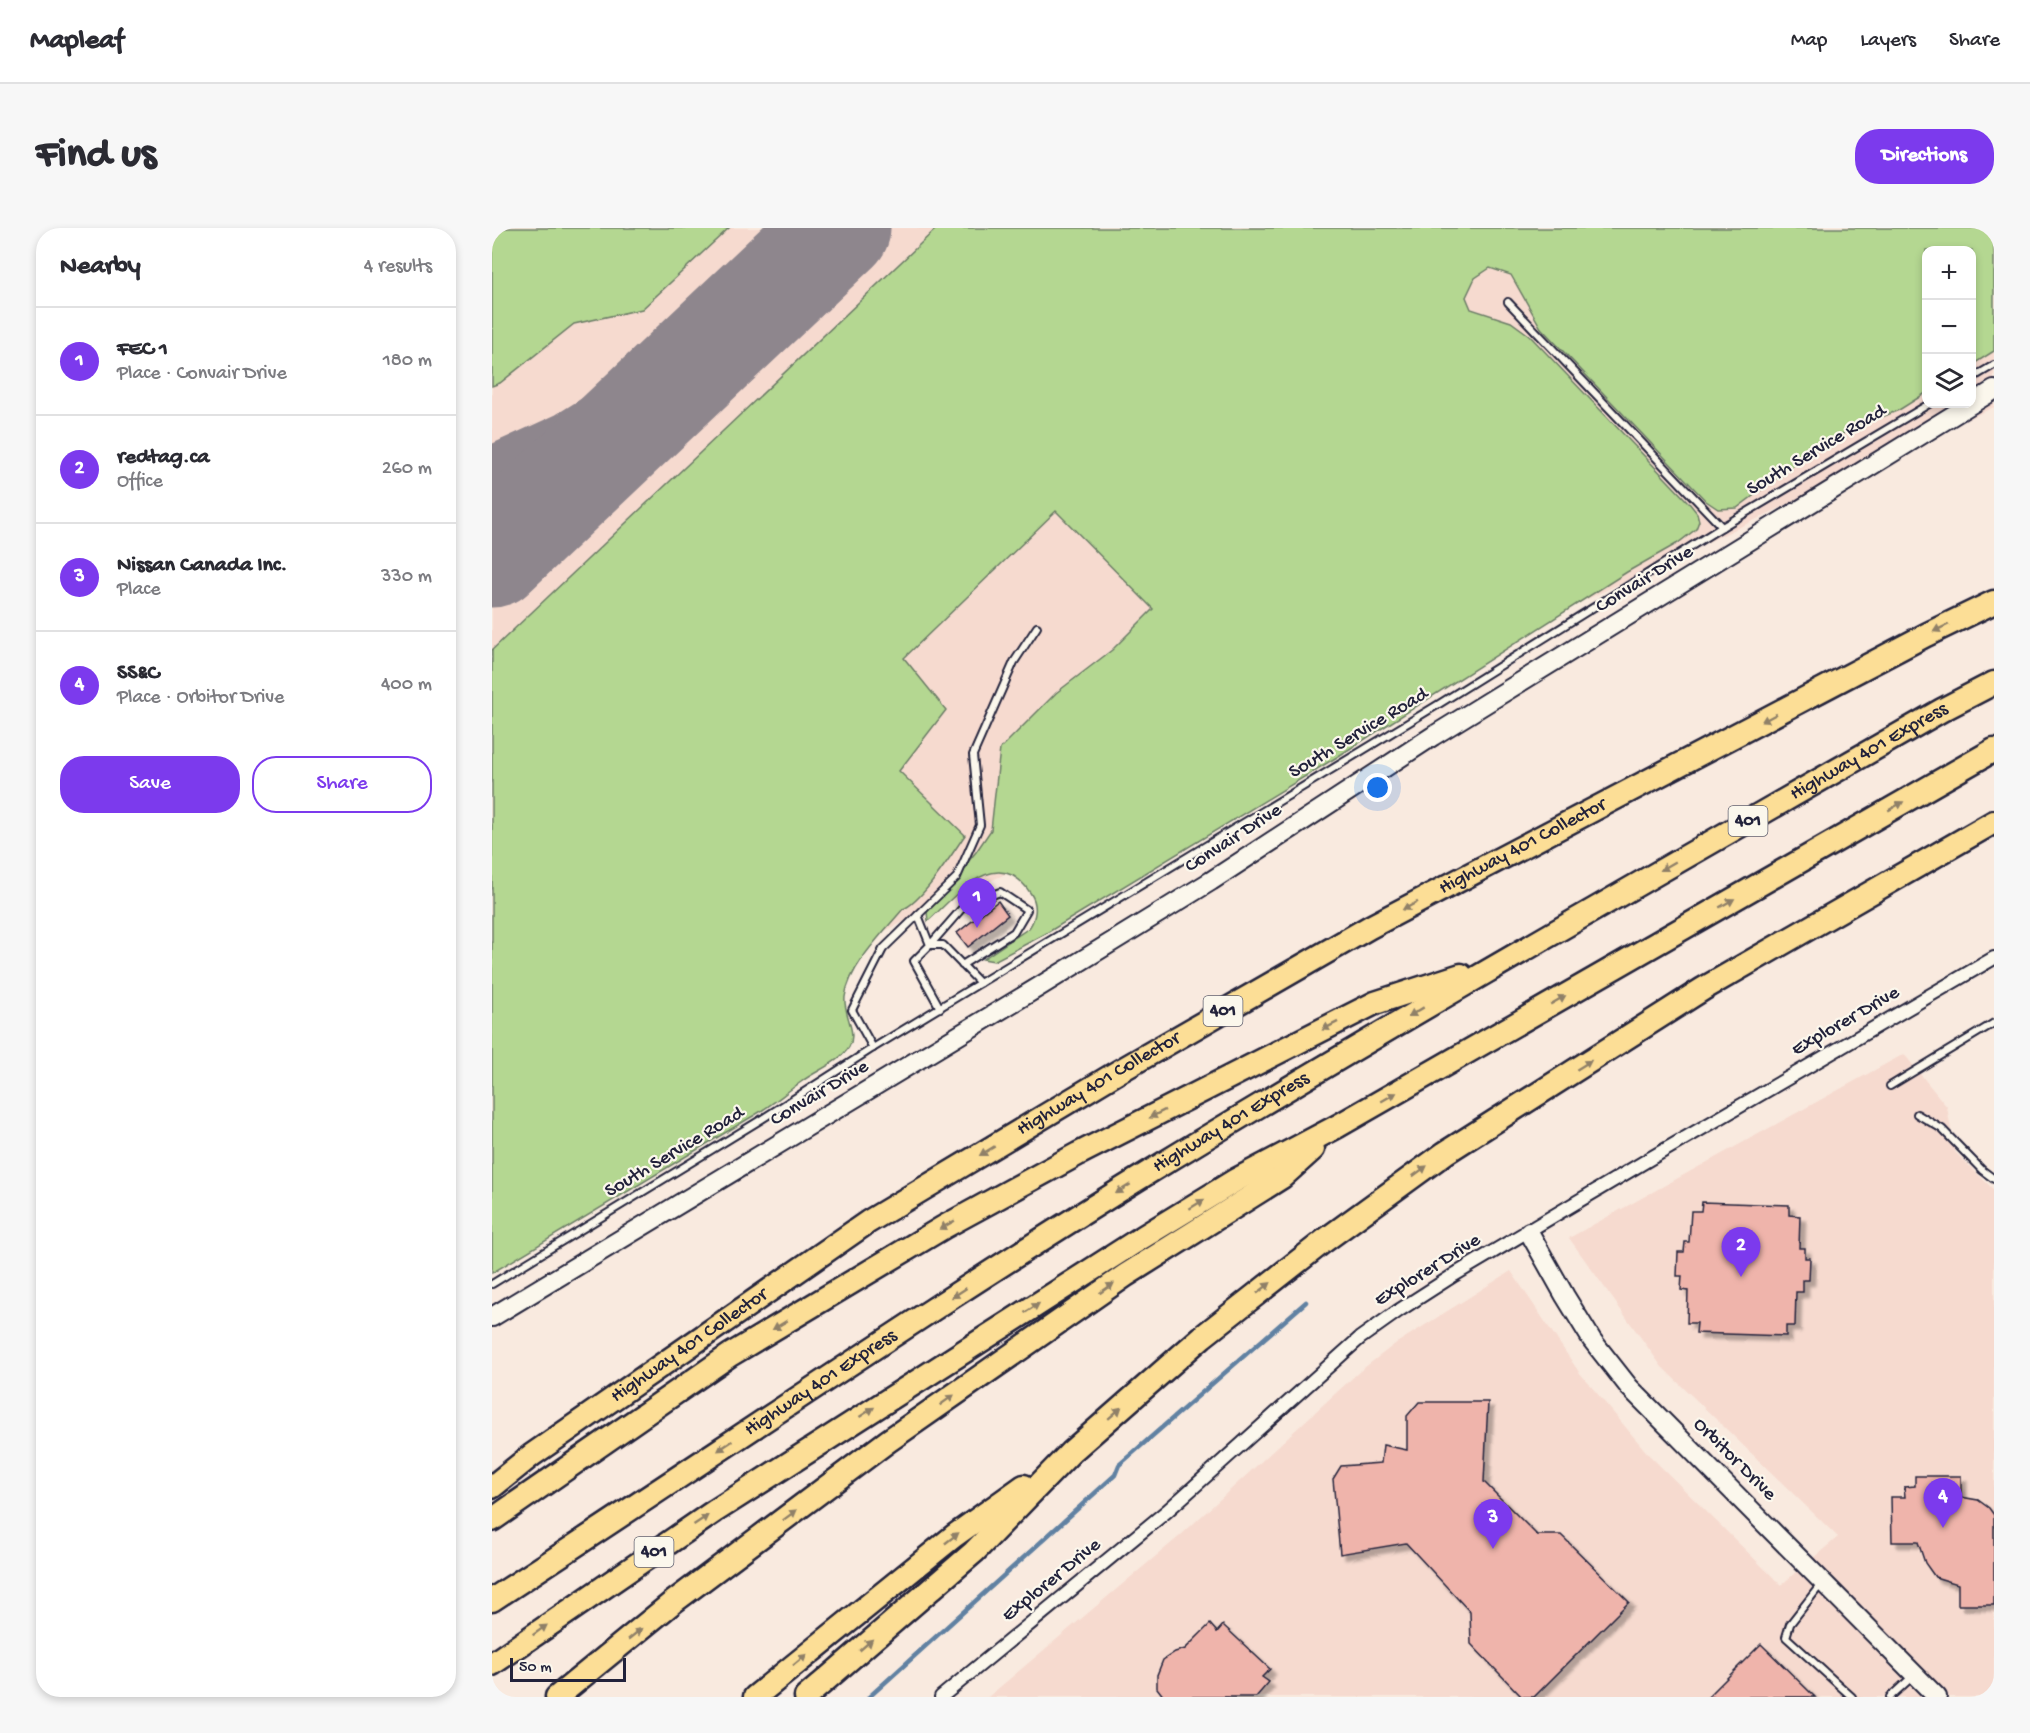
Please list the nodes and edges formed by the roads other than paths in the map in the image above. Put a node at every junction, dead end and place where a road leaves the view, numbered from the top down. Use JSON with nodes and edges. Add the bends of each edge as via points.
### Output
{"nodes":[{"id":1,"x":1508,"y":302,"type":"dead end"},
{"id":2,"x":1994,"y":365,"type":"edge"},
{"id":3,"x":1976,"y":375,"type":"edge"},
{"id":4,"x":1994,"y":390,"type":"edge"},
{"id":5,"x":1922,"y":408,"type":"edge"},
{"id":6,"x":1722,"y":526,"type":"junction"},
{"id":7,"x":1994,"y":602,"type":"edge"},
{"id":8,"x":1037,"y":627,"type":"dead end"},
{"id":9,"x":1994,"y":683,"type":"edge"},
{"id":10,"x":1994,"y":750,"type":"edge"},
{"id":11,"x":1994,"y":822,"type":"edge"},
{"id":12,"x":918,"y":915,"type":"junction"},
{"id":13,"x":930,"y":945,"type":"junction"},
{"id":14,"x":1994,"y":958,"type":"edge"},
{"id":15,"x":1503,"y":961,"type":"junction"},
{"id":16,"x":962,"y":964,"type":"junction"},
{"id":17,"x":980,"y":983,"type":"junction"},
{"id":18,"x":940,"y":1008,"type":"junction"},
{"id":19,"x":1994,"y":1023,"type":"edge"},
{"id":20,"x":873,"y":1048,"type":"junction"},
{"id":21,"x":1890,"y":1086,"type":"dead end"},
{"id":22,"x":1917,"y":1114,"type":"dead end"},
{"id":23,"x":1338,"y":1126,"type":"junction"},
{"id":24,"x":1994,"y":1179,"type":"edge"},
{"id":25,"x":1529,"y":1232,"type":"junction"},
{"id":26,"x":492,"y":1284,"type":"edge"},
{"id":27,"x":492,"y":1317,"type":"edge"},
{"id":28,"x":1071,"y":1452,"type":"junction"},
{"id":29,"x":492,"y":1487,"type":"edge"},
{"id":30,"x":492,"y":1520,"type":"edge"},
{"id":31,"x":1823,"y":1581,"type":"junction"},
{"id":32,"x":492,"y":1600,"type":"edge"},
{"id":33,"x":492,"y":1664,"type":"edge"},
{"id":34,"x":1915,"y":1675,"type":"junction"},
{"id":35,"x":557,"y":1697,"type":"edge"},
{"id":36,"x":755,"y":1697,"type":"edge"},
{"id":37,"x":806,"y":1697,"type":"edge"},
{"id":38,"x":940,"y":1697,"type":"edge"},
{"id":39,"x":1852,"y":1697,"type":"edge"},
{"id":40,"x":1890,"y":1697,"type":"edge"},
{"id":41,"x":1937,"y":1697,"type":"edge"}],
"edges":[{"from":1,"to":6,"type":"lane"},
{"from":2,"to":3,"type":"lane"},
{"from":4,"to":27,"type":"street","name":"Convair Drive","via":[[1433,736],[1211,881]]},
{"from":5,"to":6,"type":"lane","name":"South Service Road"},
{"from":6,"to":17,"type":"lane","name":"South Service Road","via":[[1439,704]]},
{"from":7,"to":29,"type":"highway","name":"Highway 401 Collector","number":"401","one_way":true,"via":[[1370,927],[1118,1072],[868,1222],[532,1455]]},
{"from":8,"to":12,"type":"lane","via":[[1014,662],[973,754],[980,825],[957,877]]},
{"from":9,"to":15,"type":"highway","name":"Highway 401 Express","number":"401","one_way":true},
{"from":23,"to":10,"type":"highway","number":"401","one_way":true},
{"from":28,"to":11,"type":"highway","one_way":true,"via":[[1202,1337],[1445,1153],[1703,989]]},
{"from":12,"to":13,"type":"lane"},
{"from":12,"to":20,"type":"lane","via":[[883,949],[852,1010]]},
{"from":13,"to":16,"type":"lane","via":[[943,945]]},
{"from":13,"to":16,"type":"lane","via":[[964,906],[1000,892],[1027,910],[1014,932]]},
{"from":13,"to":18,"type":"lane","via":[[914,961]]},
{"from":14,"to":25,"type":"street","name":"Explorer Drive"},
{"from":15,"to":30,"type":"highway","one_way":true,"via":[[1375,1003],[944,1227],[730,1355]]},
{"from":15,"to":32,"type":"highway","name":"Highway 401 Express","number":"401","one_way":true,"via":[[1149,1172],[1008,1261]]},
{"from":16,"to":17,"type":"lane"},
{"from":17,"to":18,"type":"lane","name":"South Service Road"},
{"from":18,"to":20,"type":"lane","name":"South Service Road"},
{"from":19,"to":21,"type":"lane"},
{"from":20,"to":26,"type":"lane","name":"South Service Road"},
{"from":22,"to":24,"type":"lane","via":[[1942,1129]]},
{"from":33,"to":23,"type":"highway","number":"401","one_way":true,"via":[[724,1504],[1108,1259],[1236,1180]]},
{"from":35,"to":23,"type":"highway","one_way":true,"via":[[672,1604],[888,1441],[1126,1275],[1282,1177]]},
{"from":25,"to":31,"type":"street","name":"Orbitor Drive","via":[[1592,1340],[1629,1387]]},
{"from":25,"to":38,"type":"street","name":"Explorer Drive","via":[[1454,1275],[1360,1338],[1167,1511]]},
{"from":36,"to":28,"type":"highway","one_way":true,"via":[[954,1536]]},
{"from":37,"to":28,"type":"highway","one_way":true,"via":[[974,1552]]},
{"from":31,"to":34,"type":"street","name":"Orbitor Drive"},
{"from":31,"to":39,"type":"lane","via":[[1790,1624],[1786,1637]]},
{"from":34,"to":40,"type":"lane"},
{"from":34,"to":41,"type":"street","name":"Orbitor Drive"}]}
